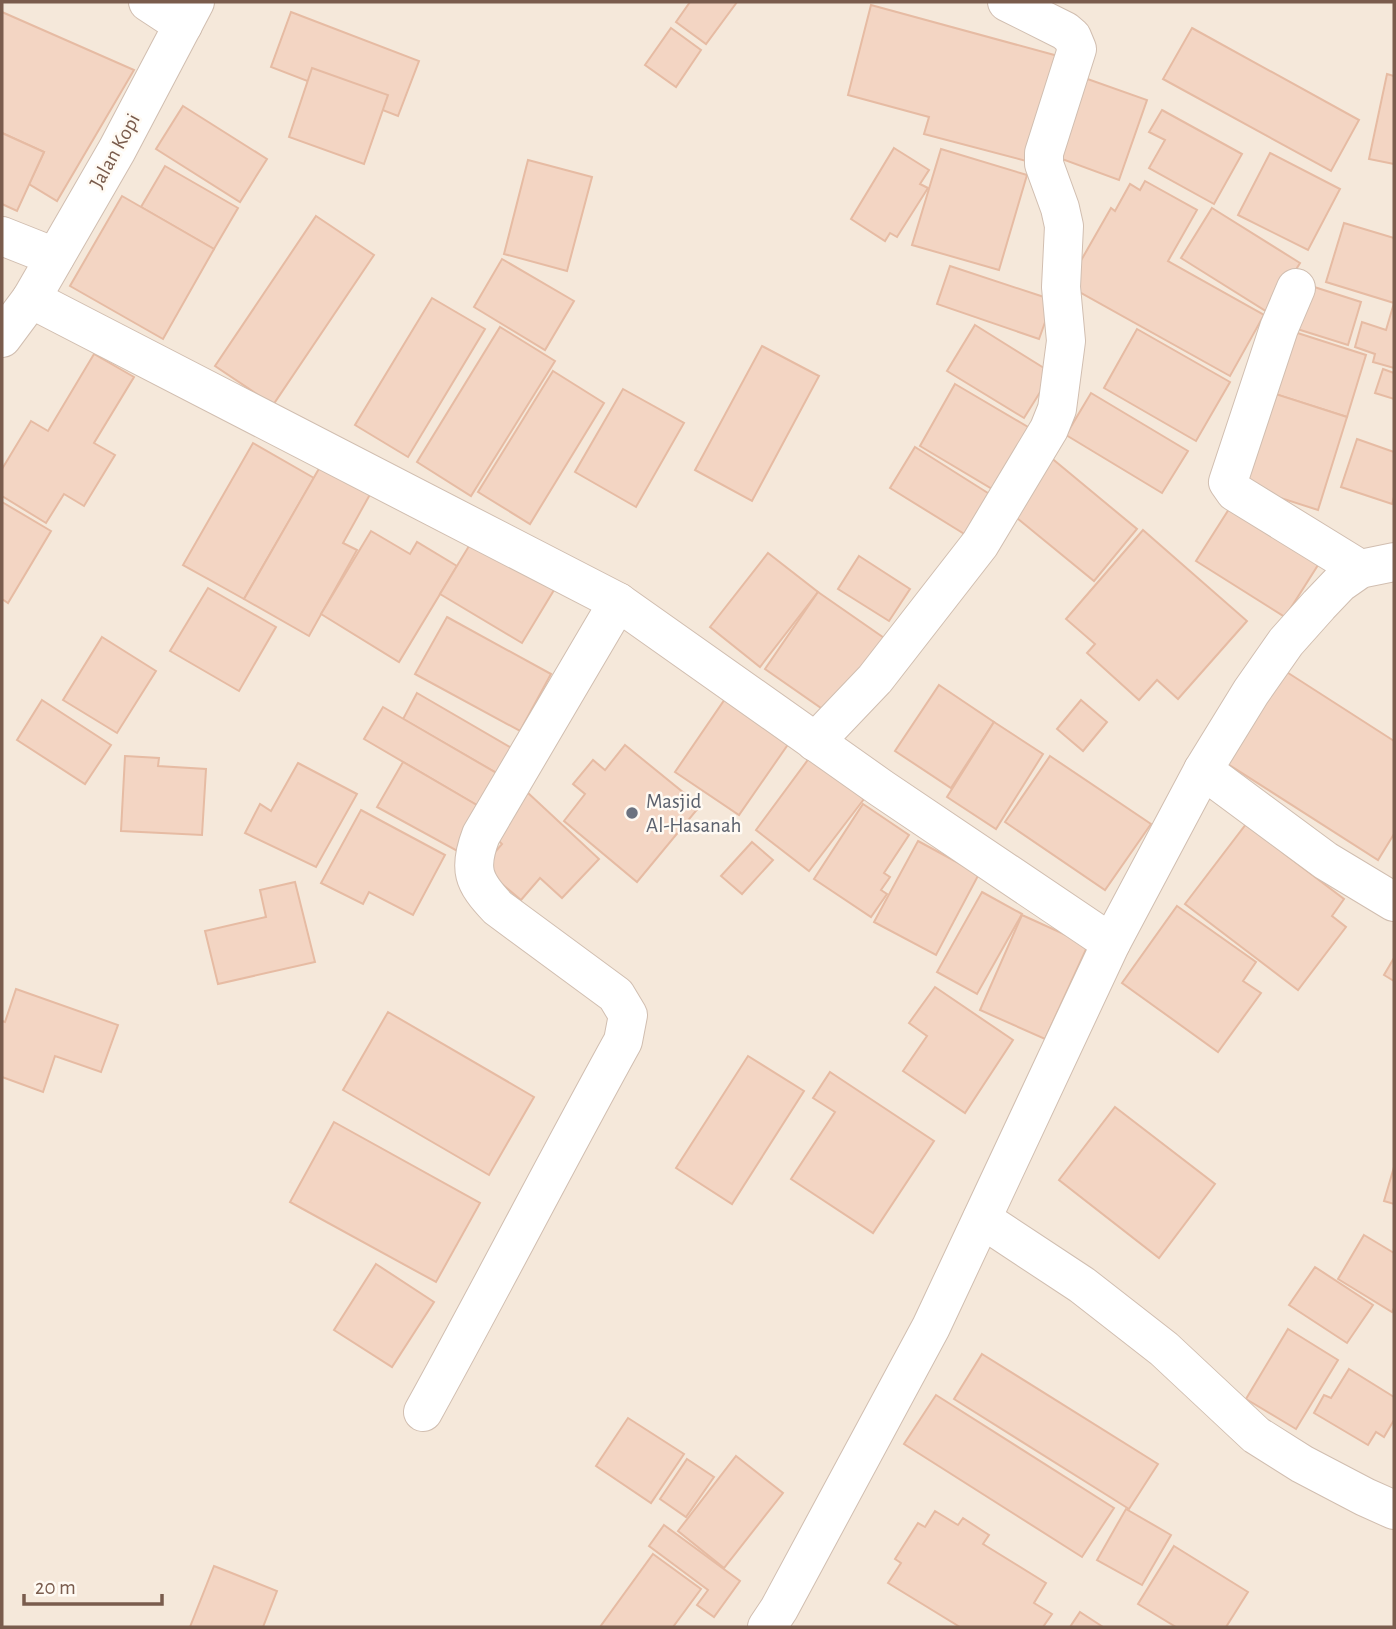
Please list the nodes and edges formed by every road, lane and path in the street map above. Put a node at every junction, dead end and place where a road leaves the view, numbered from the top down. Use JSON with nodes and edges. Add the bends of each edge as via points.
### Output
{"nodes":[{"id":1,"x":148,"y":2,"type":"edge"},
{"id":2,"x":1007,"y":2,"type":"edge"},
{"id":3,"x":189,"y":13,"type":"edge"},
{"id":4,"x":2,"y":236,"type":"edge"},
{"id":5,"x":55,"y":257,"type":"junction"},
{"id":6,"x":1296,"y":288,"type":"dead end"},
{"id":7,"x":30,"y":299,"type":"junction"},
{"id":8,"x":2,"y":338,"type":"edge"},
{"id":9,"x":1377,"y":566,"type":"edge"},
{"id":10,"x":618,"y":603,"type":"junction"},
{"id":11,"x":815,"y":742,"type":"junction"},
{"id":12,"x":1203,"y":770,"type":"junction"},
{"id":13,"x":1394,"y":902,"type":"edge"},
{"id":14,"x":1111,"y":943,"type":"junction"},
{"id":15,"x":982,"y":1219,"type":"junction"},
{"id":16,"x":423,"y":1412,"type":"dead end"},
{"id":17,"x":1394,"y":1510,"type":"edge"},
{"id":18,"x":767,"y":1627,"type":"edge"}],
"edges":[{"from":1,"to":3,"type":"street"},
{"from":2,"to":11,"type":"street","via":[[1065,31],[1077,49],[1044,153],[1064,226],[1061,287],[1066,341],[1057,409],[1038,451],[979,544],[875,678]]},
{"from":3,"to":5,"type":"street","name":"Jalan Kopi"},
{"from":4,"to":5,"type":"street"},
{"from":5,"to":7,"type":"street","name":"Jalan Kopi"},
{"from":6,"to":9,"type":"street","via":[[1228,482],[1235,492]]},
{"from":7,"to":8,"type":"street","name":"Jalan Kopi"},
{"from":7,"to":10,"type":"street"},
{"from":9,"to":12,"type":"street","via":[[1340,583],[1286,642]]},
{"from":10,"to":11,"type":"street"},
{"from":10,"to":16,"type":"street","via":[[481,835],[474,854],[474,874],[498,908],[616,995],[628,1015],[622,1041]]},
{"from":11,"to":14,"type":"street"},
{"from":12,"to":13,"type":"street","via":[[1326,861]]},
{"from":12,"to":14,"type":"street"},
{"from":14,"to":15,"type":"street"},
{"from":15,"to":17,"type":"street","via":[[1082,1285],[1164,1349],[1256,1435],[1302,1464]]},
{"from":15,"to":18,"type":"street","via":[[931,1327]]}]}
